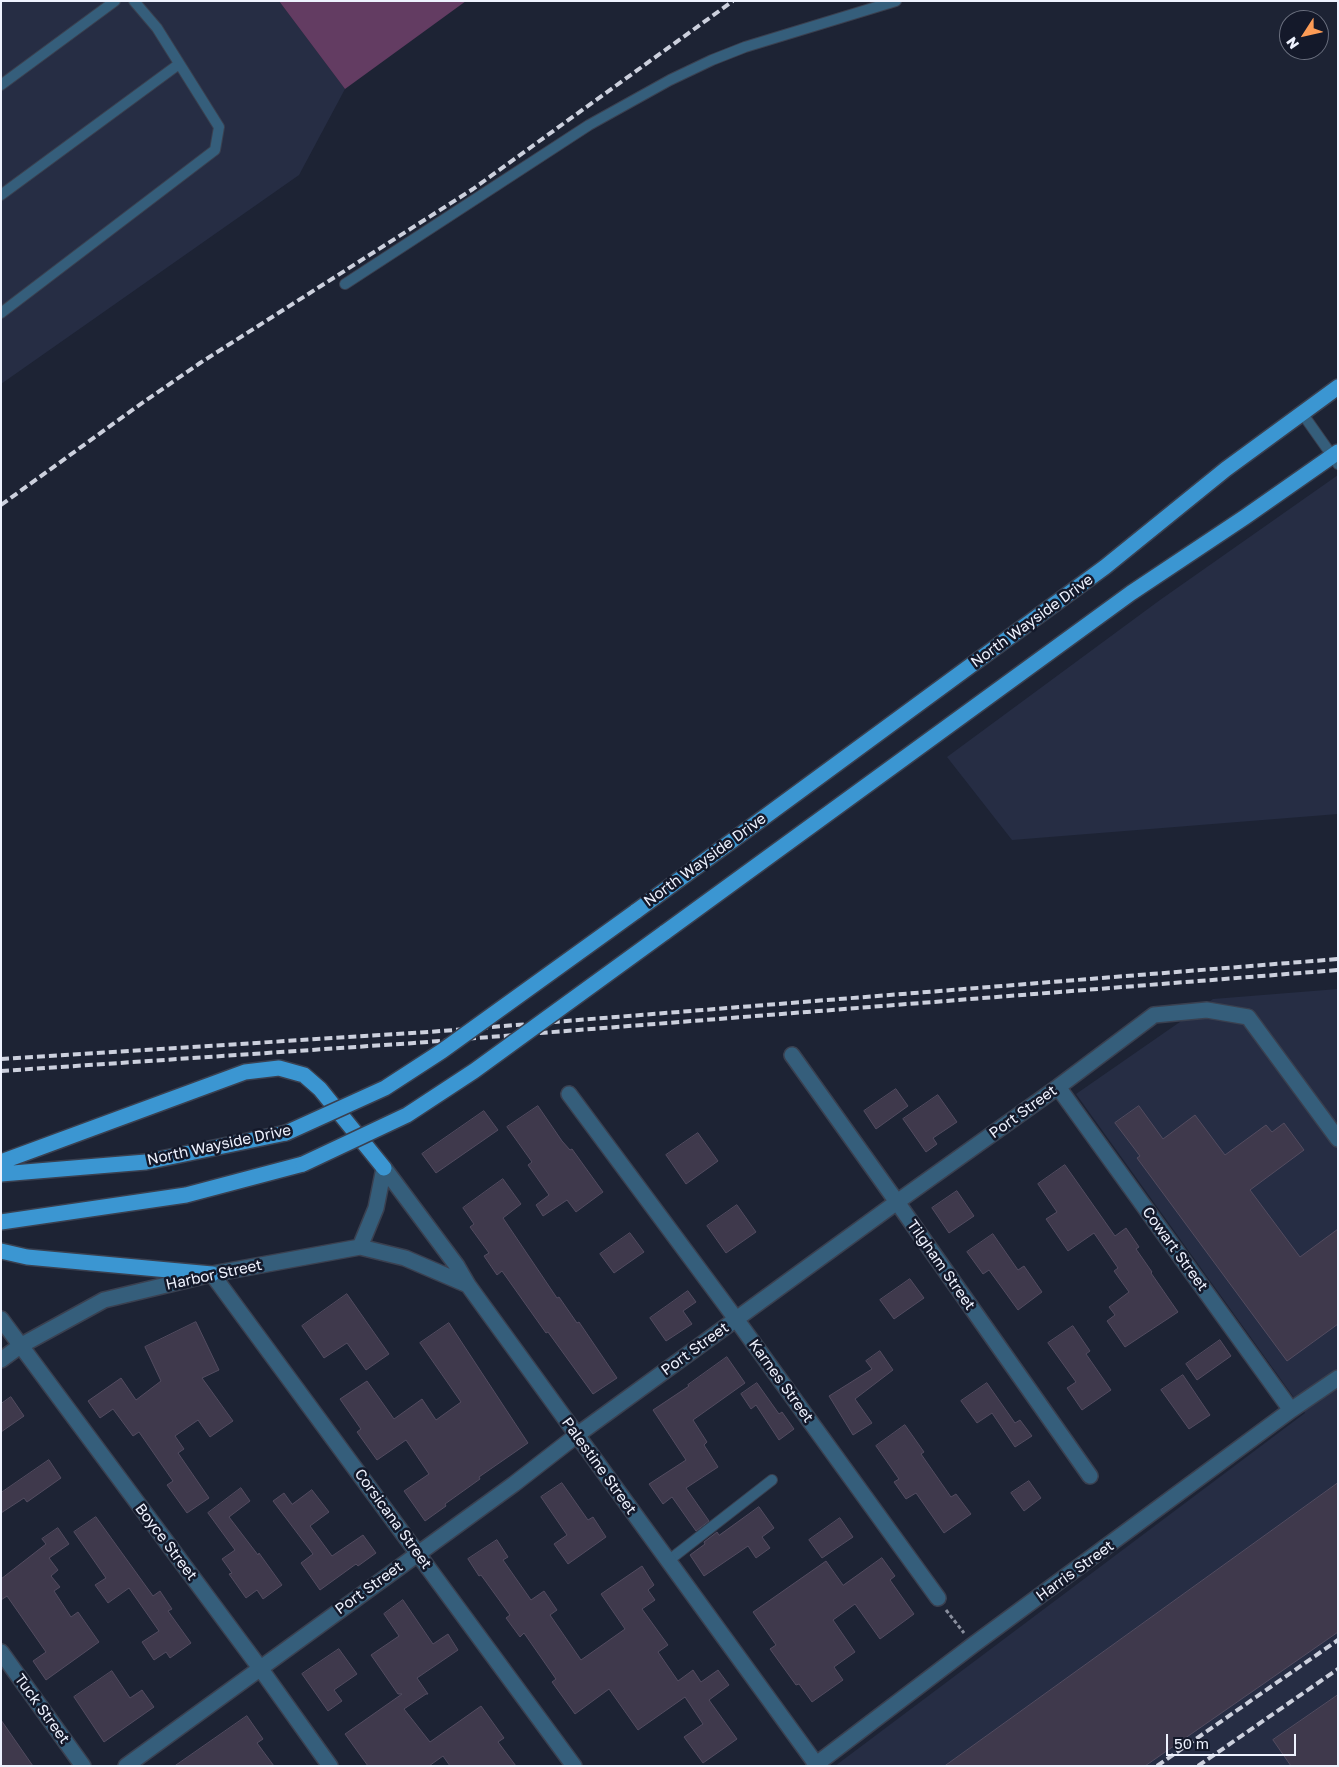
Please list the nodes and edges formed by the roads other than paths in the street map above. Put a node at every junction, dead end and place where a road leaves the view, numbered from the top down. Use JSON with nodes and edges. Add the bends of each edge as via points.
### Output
{"nodes":[{"id":1,"x":115,"y":1,"type":"edge"},
{"id":2,"x":134,"y":1,"type":"edge"},
{"id":3,"x":896,"y":1,"type":"edge"},
{"id":4,"x":179,"y":64,"type":"junction"},
{"id":5,"x":1,"y":86,"type":"edge"},
{"id":6,"x":1,"y":195,"type":"edge"},
{"id":7,"x":345,"y":284,"type":"dead end"},
{"id":8,"x":1,"y":313,"type":"edge"},
{"id":9,"x":1338,"y":387,"type":"edge"},
{"id":10,"x":1302,"y":413,"type":"junction"},
{"id":11,"x":1336,"y":457,"type":"edge"},
{"id":12,"x":792,"y":1054,"type":"dead end"},
{"id":13,"x":1058,"y":1087,"type":"junction"},
{"id":14,"x":569,"y":1094,"type":"dead end"},
{"id":15,"x":1338,"y":1139,"type":"edge"},
{"id":16,"x":1,"y":1162,"type":"edge"},
{"id":17,"x":384,"y":1168,"type":"junction"},
{"id":18,"x":1,"y":1174,"type":"edge"},
{"id":19,"x":897,"y":1202,"type":"junction"},
{"id":20,"x":1,"y":1222,"type":"edge"},
{"id":21,"x":360,"y":1247,"type":"junction"},
{"id":22,"x":1,"y":1251,"type":"edge"},
{"id":23,"x":212,"y":1274,"type":"junction"},
{"id":24,"x":468,"y":1285,"type":"junction"},
{"id":25,"x":1,"y":1319,"type":"edge"},
{"id":26,"x":736,"y":1319,"type":"junction"},
{"id":27,"x":20,"y":1346,"type":"junction"},
{"id":28,"x":1,"y":1360,"type":"edge"},
{"id":29,"x":1338,"y":1378,"type":"edge"},
{"id":30,"x":1291,"y":1410,"type":"junction"},
{"id":31,"x":577,"y":1435,"type":"junction"},
{"id":32,"x":1090,"y":1476,"type":"dead end"},
{"id":33,"x":772,"y":1480,"type":"dead end"},
{"id":34,"x":418,"y":1552,"type":"junction"},
{"id":35,"x":668,"y":1561,"type":"junction"},
{"id":36,"x":938,"y":1598,"type":"road end"},
{"id":37,"x":1,"y":1652,"type":"edge"},
{"id":38,"x":260,"y":1668,"type":"junction"},
{"id":39,"x":815,"y":1765,"type":"edge"},
{"id":40,"x":83,"y":1766,"type":"edge"},
{"id":41,"x":126,"y":1766,"type":"edge"},
{"id":42,"x":330,"y":1766,"type":"edge"},
{"id":43,"x":574,"y":1766,"type":"edge"}],
"edges":[{"from":1,"to":5,"type":"lane"},
{"from":2,"to":4,"type":"lane","via":[[157,28]]},
{"from":3,"to":7,"type":"lane","via":[[745,47],[670,80],[588,125]]},
{"from":4,"to":6,"type":"lane"},
{"from":4,"to":8,"type":"lane","via":[[219,127],[215,150]]},
{"from":9,"to":10,"type":"main road","name":"North Wayside Drive"},
{"from":10,"to":11,"type":"lane"},
{"from":10,"to":18,"type":"main road","name":"North Wayside Drive","bridge":true,"via":[[1226,469],[1105,567],[442,1051],[385,1088],[286,1133],[146,1162]]},
{"from":11,"to":20,"type":"main road","bridge":true,"via":[[1131,593],[474,1071],[407,1115],[303,1164],[186,1195]]},
{"from":12,"to":19,"type":"street","name":"Tilgham Street"},
{"from":13,"to":15,"type":"street","name":"Port Street","via":[[1154,1015],[1207,1010],[1248,1017]]},
{"from":13,"to":19,"type":"street","name":"Port Street"},
{"from":13,"to":30,"type":"street","name":"Cowart Street"},
{"from":14,"to":26,"type":"street","name":"Karnes Street"},
{"from":16,"to":17,"type":"main road","via":[[245,1072],[279,1068],[304,1075],[320,1089]]},
{"from":17,"to":21,"type":"street","via":[[376,1208]]},
{"from":17,"to":24,"type":"street","name":"Palestine Street"},
{"from":19,"to":26,"type":"street","name":"Port Street"},
{"from":19,"to":32,"type":"street","name":"Tilgham Street"},
{"from":21,"to":23,"type":"street","name":"Harbor Street"},
{"from":21,"to":24,"type":"street","via":[[405,1258]]},
{"from":22,"to":23,"type":"main road","via":[[27,1257]]},
{"from":23,"to":27,"type":"street","name":"Harbor Street","via":[[104,1300]]},
{"from":23,"to":34,"type":"street","name":"Corsicana Street"},
{"from":24,"to":31,"type":"street","name":"Palestine Street"},
{"from":25,"to":27,"type":"street","name":"Boyce Street"},
{"from":26,"to":31,"type":"street","name":"Port Street"},
{"from":26,"to":36,"type":"street","name":"Karnes Street"},
{"from":27,"to":28,"type":"street","name":"Harbor Street"},
{"from":27,"to":38,"type":"street","name":"Boyce Street"},
{"from":29,"to":30,"type":"street","name":"Harris Street"},
{"from":30,"to":39,"type":"street","name":"Harris Street"},
{"from":31,"to":34,"type":"street","name":"Port Street"},
{"from":31,"to":35,"type":"street","name":"Palestine Street"},
{"from":33,"to":35,"type":"lane"},
{"from":34,"to":38,"type":"street","name":"Port Street"},
{"from":34,"to":43,"type":"street","name":"Corsicana Street"},
{"from":35,"to":39,"type":"street","name":"Palestine Street"},
{"from":37,"to":40,"type":"street","name":"Tuck Street"},
{"from":38,"to":41,"type":"street","name":"Port Street"},
{"from":38,"to":42,"type":"street","name":"Boyce Street"}]}
